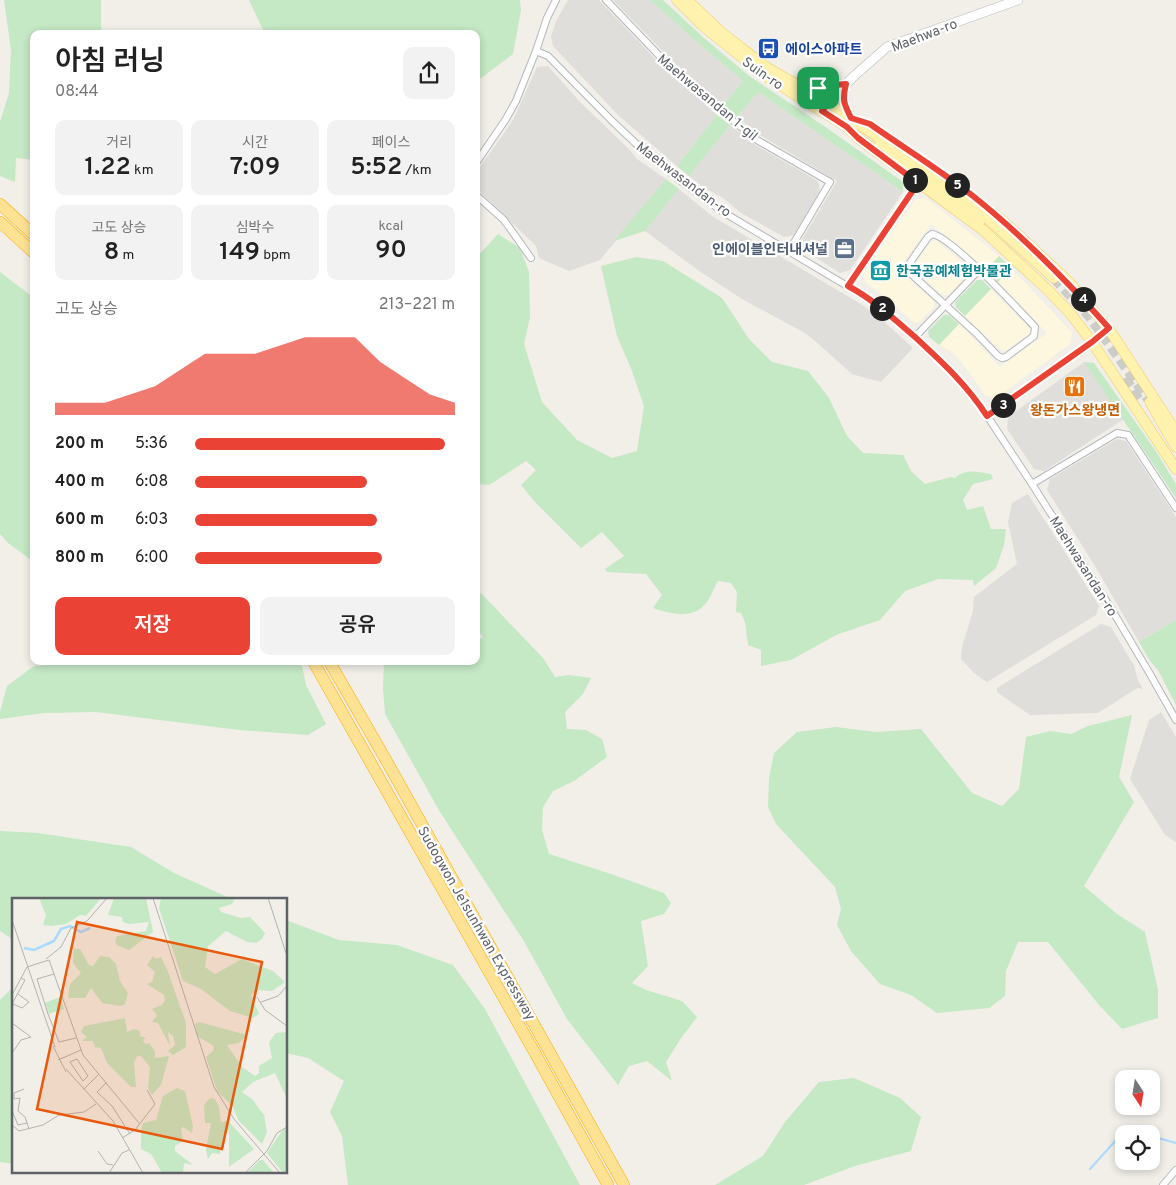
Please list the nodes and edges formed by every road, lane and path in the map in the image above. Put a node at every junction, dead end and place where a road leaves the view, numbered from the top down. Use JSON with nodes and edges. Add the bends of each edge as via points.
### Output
{"nodes":[{"id":1,"x":556,"y":0,"type":"edge"},
{"id":2,"x":606,"y":0,"type":"edge"},
{"id":3,"x":677,"y":0,"type":"edge"},
{"id":4,"x":687,"y":0,"type":"edge"},
{"id":5,"x":1018,"y":0,"type":"edge"},
{"id":6,"x":536,"y":51,"type":"junction"},
{"id":7,"x":846,"y":84,"type":"junction"},
{"id":8,"x":803,"y":88,"type":"junction"},
{"id":9,"x":825,"y":107,"type":"junction"},
{"id":10,"x":849,"y":122,"type":"junction"},
{"id":11,"x":480,"y":157,"type":"edge"},
{"id":12,"x":918,"y":183,"type":"junction"},
{"id":13,"x":480,"y":199,"type":"edge"},
{"id":14,"x":0,"y":204,"type":"edge"},
{"id":15,"x":0,"y":222,"type":"edge"},
{"id":16,"x":30,"y":231,"type":"edge"},
{"id":17,"x":30,"y":249,"type":"edge"},
{"id":18,"x":789,"y":251,"type":"junction"},
{"id":19,"x":531,"y":258,"type":"dead end"},
{"id":20,"x":979,"y":270,"type":"junction"},
{"id":21,"x":1052,"y":280,"type":"junction"},
{"id":22,"x":848,"y":286,"type":"junction"},
{"id":23,"x":945,"y":305,"type":"junction"},
{"id":24,"x":1109,"y":328,"type":"junction"},
{"id":25,"x":914,"y":337,"type":"junction"},
{"id":26,"x":1092,"y":342,"type":"junction"},
{"id":27,"x":987,"y":416,"type":"junction"},
{"id":28,"x":1176,"y":432,"type":"edge"},
{"id":29,"x":1176,"y":447,"type":"edge"},
{"id":30,"x":1176,"y":460,"type":"edge"},
{"id":31,"x":1176,"y":469,"type":"edge"},
{"id":32,"x":1032,"y":484,"type":"junction"},
{"id":33,"x":1176,"y":508,"type":"edge"},
{"id":34,"x":315,"y":665,"type":"edge"},
{"id":35,"x":331,"y":665,"type":"edge"},
{"id":36,"x":1176,"y":720,"type":"edge"},
{"id":37,"x":1176,"y":1170,"type":"edge"},
{"id":38,"x":608,"y":1185,"type":"edge"},
{"id":39,"x":624,"y":1185,"type":"edge"},
{"id":40,"x":1163,"y":1185,"type":"edge"}],
"edges":[{"from":1,"to":6,"type":"street"},
{"from":2,"to":18,"type":"street","name":"Maehwasandan 1-gil","via":[[674,71],[726,115],[757,140],[830,182]]},
{"from":3,"to":9,"type":"main road","name":"Suin-ro","via":[[702,25],[764,75]]},
{"from":4,"to":8,"type":"main road","name":"Suin-ro","via":[[722,33],[766,67]]},
{"from":5,"to":7,"type":"street","name":"Maehwa-ro","via":[[887,47]]},
{"from":6,"to":11,"type":"street","via":[[516,101]]},
{"from":6,"to":18,"type":"street","name":"Maehwasandan-ro","via":[[548,56],[611,120],[677,178],[723,212]]},
{"from":7,"to":8,"type":"street"},
{"from":7,"to":9,"type":"street","name":"Maehwa-ro"},
{"from":7,"to":10,"type":"street","via":[[843,97]]},
{"from":8,"to":9,"type":"main road","name":"Suin-ro"},
{"from":9,"to":10,"type":"main road","name":"Suin-ro"},
{"from":10,"to":12,"type":"main road","via":[[858,138]]},
{"from":10,"to":21,"type":"main road","name":"Suin-ro","via":[[914,162],[968,201]]},
{"from":12,"to":21,"type":"main road"},
{"from":12,"to":22,"type":"street"},
{"from":13,"to":19,"type":"street","via":[[504,220]]},
{"from":14,"to":16,"type":"highway"},
{"from":15,"to":17,"type":"highway"},
{"from":18,"to":22,"type":"street","name":"Maehwasandan-ro"},
{"from":20,"to":23,"type":"street"},
{"from":20,"to":23,"type":"street","via":[[937,234],[928,237],[907,270]]},
{"from":20,"to":23,"type":"street","via":[[1035,328],[1034,336],[1002,358]]},
{"from":21,"to":24,"type":"main road"},
{"from":21,"to":26,"type":"main road","via":[[1070,313]]},
{"from":22,"to":25,"type":"street","name":"Maehwasandan-ro","via":[[879,304]]},
{"from":23,"to":25,"type":"street"},
{"from":24,"to":26,"type":"street"},
{"from":24,"to":28,"type":"main road"},
{"from":25,"to":27,"type":"street","name":"Maehwasandan-ro","via":[[947,366]]},
{"from":26,"to":27,"type":"street"},
{"from":26,"to":31,"type":"main road"},
{"from":27,"to":32,"type":"street","name":"Maehwasandan-ro"},
{"from":29,"to":30,"type":"main road","via":[[1144,401]]},
{"from":32,"to":33,"type":"street","via":[[1117,433],[1123,433],[1128,434]]},
{"from":32,"to":36,"type":"street","name":"Maehwasandan-ro"},
{"from":34,"to":38,"type":"highway","name":"Sudogwon Je1sunhwan Expressway"},
{"from":35,"to":39,"type":"highway","name":"Sudogwon Je1sunhwan Expressway"},
{"from":37,"to":40,"type":"street"}]}
